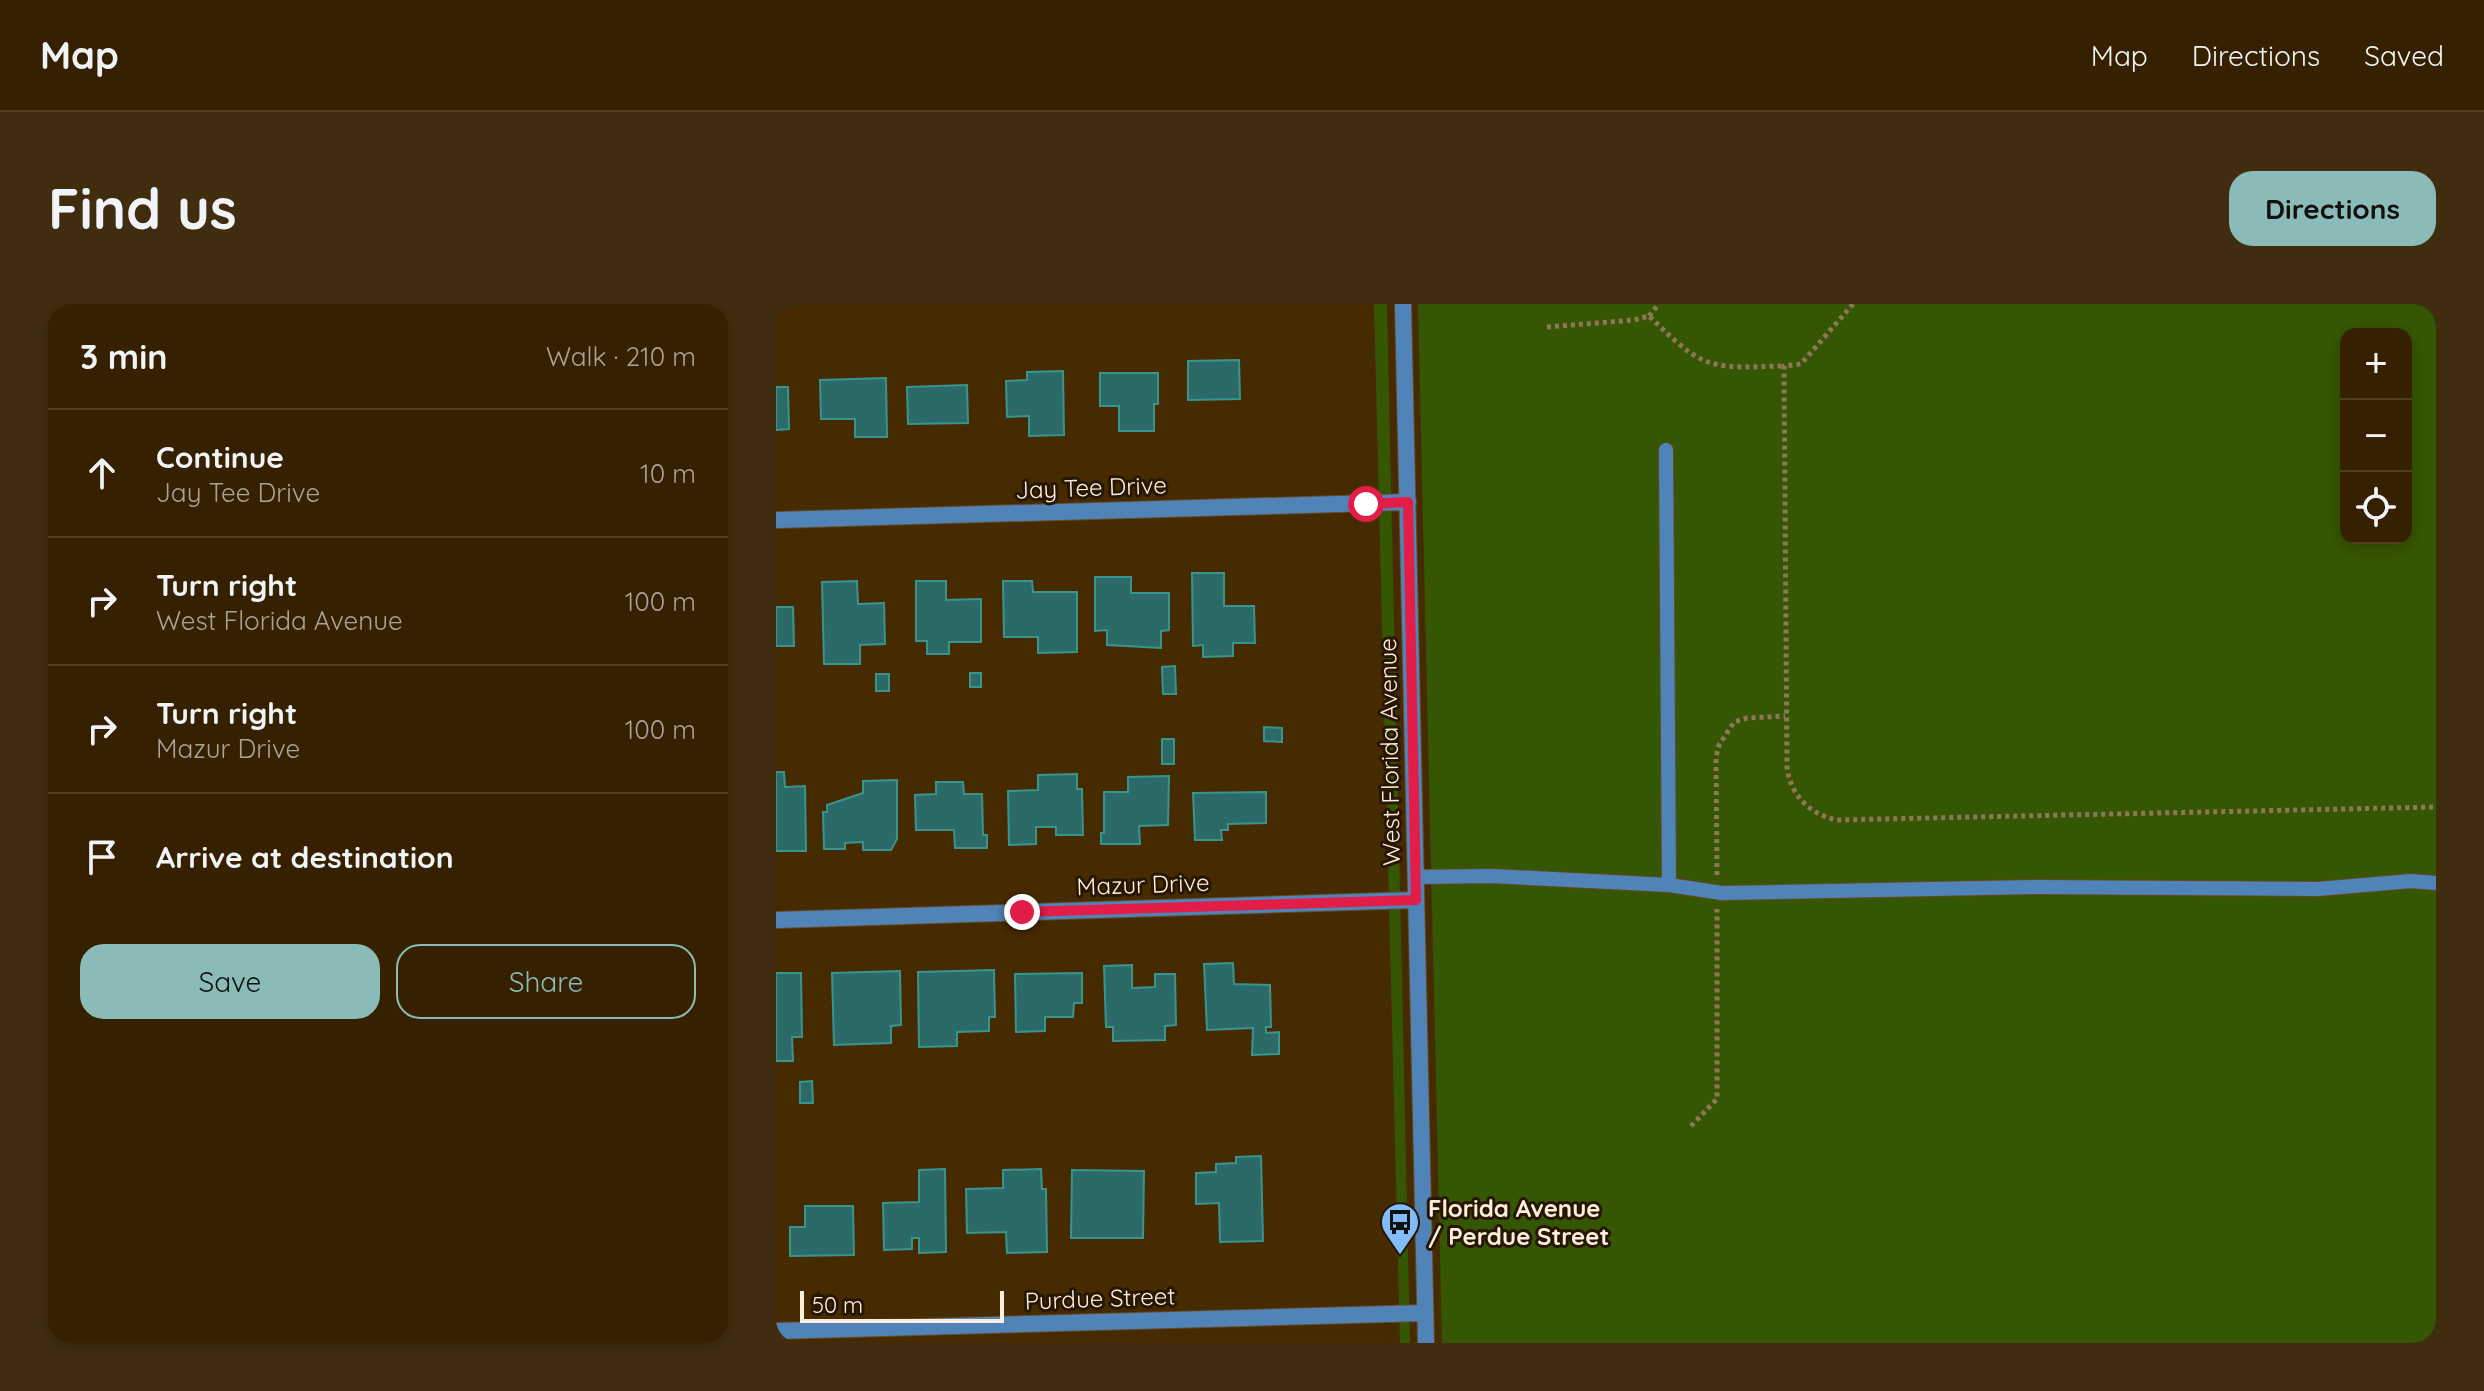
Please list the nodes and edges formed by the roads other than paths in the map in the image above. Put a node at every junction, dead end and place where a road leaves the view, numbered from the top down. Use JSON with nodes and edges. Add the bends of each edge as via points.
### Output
{"nodes":[{"id":1,"x":1403,"y":304,"type":"edge"},
{"id":2,"x":1666,"y":450,"type":"dead end"},
{"id":3,"x":1408,"y":502,"type":"junction"},
{"id":4,"x":776,"y":520,"type":"edge"},
{"id":5,"x":1416,"y":877,"type":"junction"},
{"id":6,"x":2436,"y":883,"type":"edge"},
{"id":7,"x":1669,"y":885,"type":"junction"},
{"id":8,"x":1416,"y":900,"type":"junction"},
{"id":9,"x":776,"y":920,"type":"edge"},
{"id":10,"x":1425,"y":1313,"type":"junction"},
{"id":11,"x":776,"y":1331,"type":"edge"},
{"id":12,"x":1426,"y":1343,"type":"edge"}],
"edges":[{"from":1,"to":3,"type":"street","name":"West Florida Avenue"},
{"from":2,"to":7,"type":"lane"},
{"from":3,"to":4,"type":"street","name":"Jay Tee Drive"},
{"from":3,"to":5,"type":"street","name":"West Florida Avenue"},
{"from":5,"to":7,"type":"lane"},
{"from":5,"to":8,"type":"street","name":"West Florida Avenue"},
{"from":6,"to":7,"type":"lane","via":[[2318,889],[1722,893]]},
{"from":8,"to":9,"type":"street","name":"Mazur Drive"},
{"from":8,"to":10,"type":"street","name":"West Florida Avenue"},
{"from":10,"to":11,"type":"street","name":"Purdue Street"},
{"from":10,"to":12,"type":"street","name":"West Florida Avenue"}]}
